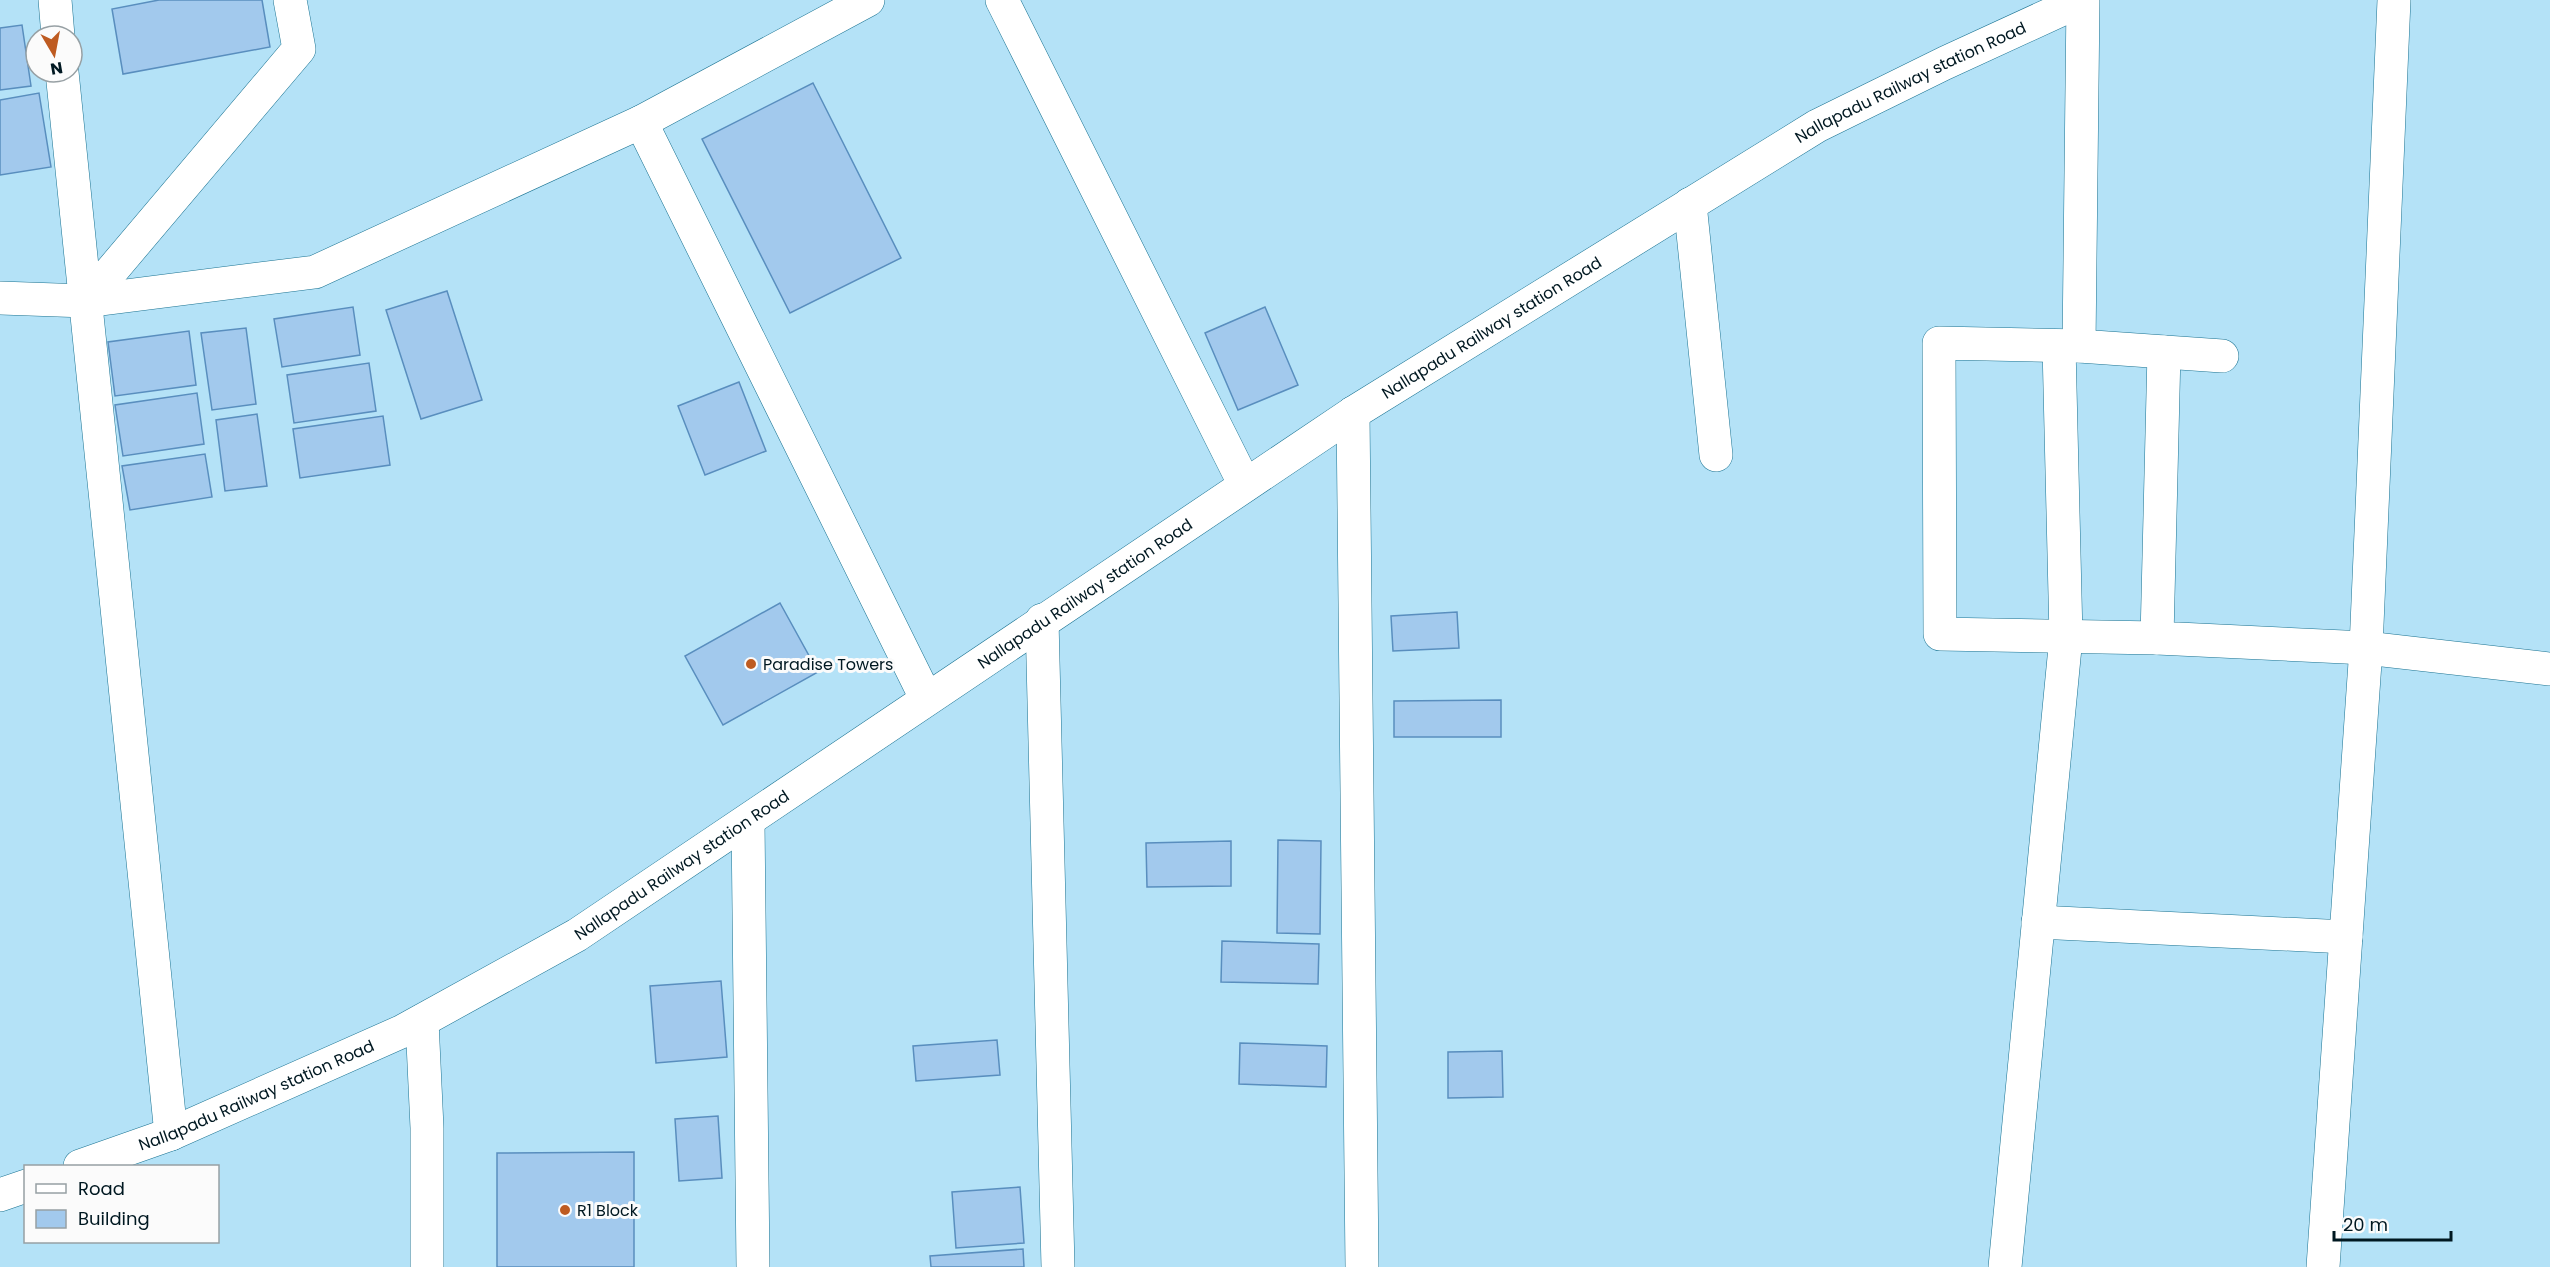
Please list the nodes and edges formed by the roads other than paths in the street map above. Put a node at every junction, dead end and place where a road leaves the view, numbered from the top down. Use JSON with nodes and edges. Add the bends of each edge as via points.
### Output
{"nodes":[{"id":1,"x":55,"y":0,"type":"edge"},
{"id":2,"x":290,"y":0,"type":"edge"},
{"id":3,"x":868,"y":0,"type":"edge"},
{"id":4,"x":1002,"y":0,"type":"edge"},
{"id":5,"x":2082,"y":0,"type":"edge"},
{"id":6,"x":2394,"y":0,"type":"edge"},
{"id":7,"x":57,"y":24,"type":"edge"},
{"id":8,"x":63,"y":84,"type":"edge"},
{"id":9,"x":640,"y":122,"type":"junction"},
{"id":10,"x":1690,"y":204,"type":"junction"},
{"id":11,"x":0,"y":298,"type":"edge"},
{"id":12,"x":86,"y":301,"type":"junction"},
{"id":13,"x":2069,"y":346,"type":"junction"},
{"id":14,"x":2164,"y":352,"type":"junction"},
{"id":15,"x":2222,"y":356,"type":"dead end"},
{"id":16,"x":1353,"y":413,"type":"junction"},
{"id":17,"x":1716,"y":455,"type":"dead end"},
{"id":18,"x":1245,"y":485,"type":"junction"},
{"id":19,"x":1042,"y":620,"type":"junction"},
{"id":20,"x":2066,"y":637,"type":"junction"},
{"id":21,"x":2157,"y":638,"type":"junction"},
{"id":22,"x":2366,"y":648,"type":"junction"},
{"id":23,"x":2550,"y":669,"type":"edge"},
{"id":24,"x":926,"y":699,"type":"junction"},
{"id":25,"x":748,"y":822,"type":"junction"},
{"id":26,"x":2038,"y":922,"type":"junction"},
{"id":27,"x":2346,"y":937,"type":"junction"},
{"id":28,"x":422,"y":1021,"type":"junction"},
{"id":29,"x":171,"y":1134,"type":"junction"},
{"id":30,"x":86,"y":1165,"type":"edge"},
{"id":31,"x":24,"y":1187,"type":"edge"},
{"id":32,"x":0,"y":1195,"type":"edge"},
{"id":33,"x":427,"y":1267,"type":"edge"},
{"id":34,"x":753,"y":1267,"type":"edge"},
{"id":35,"x":1058,"y":1267,"type":"edge"},
{"id":36,"x":1362,"y":1267,"type":"edge"},
{"id":37,"x":2005,"y":1267,"type":"edge"},
{"id":38,"x":2324,"y":1267,"type":"edge"}],
"edges":[{"from":1,"to":7,"type":"street"},
{"from":2,"to":12,"type":"street","via":[[300,49]]},
{"from":3,"to":9,"type":"street"},
{"from":4,"to":18,"type":"street"},
{"from":5,"to":10,"type":"street","name":"Nallapadu Railway station Road","via":[[1817,126]]},
{"from":5,"to":13,"type":"street"},
{"from":6,"to":22,"type":"street"},
{"from":8,"to":12,"type":"street"},
{"from":9,"to":12,"type":"street","via":[[315,272]]},
{"from":9,"to":24,"type":"street"},
{"from":10,"to":16,"type":"street","name":"Nallapadu Railway station Road"},
{"from":10,"to":17,"type":"street"},
{"from":11,"to":12,"type":"street"},
{"from":12,"to":29,"type":"street"},
{"from":13,"to":14,"type":"street"},
{"from":13,"to":20,"type":"street"},
{"from":13,"to":20,"type":"street","via":[[1940,343],[1940,634]]},
{"from":14,"to":15,"type":"street"},
{"from":14,"to":21,"type":"street"},
{"from":16,"to":18,"type":"street","name":"Nallapadu Railway station Road"},
{"from":16,"to":36,"type":"street"},
{"from":18,"to":19,"type":"street","name":"Nallapadu Railway station Road"},
{"from":19,"to":24,"type":"street","name":"Nallapadu Railway station Road"},
{"from":19,"to":35,"type":"street"},
{"from":20,"to":21,"type":"street"},
{"from":20,"to":26,"type":"street"},
{"from":21,"to":22,"type":"street"},
{"from":22,"to":23,"type":"street"},
{"from":22,"to":27,"type":"street"},
{"from":24,"to":25,"type":"street","name":"Nallapadu Railway station Road"},
{"from":25,"to":28,"type":"street","name":"Nallapadu Railway station Road","via":[[577,935]]},
{"from":25,"to":34,"type":"street"},
{"from":26,"to":27,"type":"street"},
{"from":26,"to":37,"type":"street"},
{"from":27,"to":38,"type":"street"},
{"from":28,"to":29,"type":"street","name":"Nallapadu Railway station Road"},
{"from":28,"to":33,"type":"street"},
{"from":29,"to":30,"type":"street","name":"Nallapadu Railway station Road"},
{"from":31,"to":32,"type":"street"}]}
